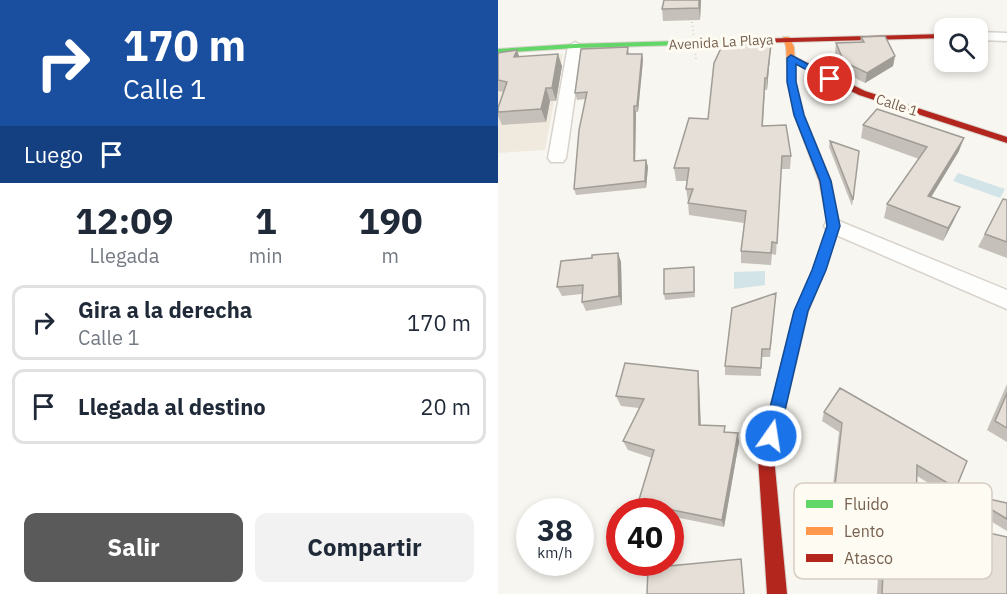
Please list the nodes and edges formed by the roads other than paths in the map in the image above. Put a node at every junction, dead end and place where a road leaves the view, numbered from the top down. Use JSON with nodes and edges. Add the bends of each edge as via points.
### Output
{"nodes":[{"id":1,"x":934,"y":36,"type":"edge"},
{"id":2,"x":988,"y":36,"type":"edge"},
{"id":3,"x":1007,"y":37,"type":"edge"},
{"id":4,"x":786,"y":39,"type":"junction"},
{"id":5,"x":575,"y":46,"type":"junction"},
{"id":6,"x":498,"y":51,"type":"edge"},
{"id":7,"x":791,"y":58,"type":"junction"},
{"id":8,"x":1007,"y":140,"type":"edge"},
{"id":9,"x":556,"y":158,"type":"dead end"},
{"id":10,"x":834,"y":226,"type":"junction"},
{"id":11,"x":1007,"y":300,"type":"edge"},
{"id":12,"x":777,"y":594,"type":"edge"}],
"edges":[{"from":1,"to":4,"type":"street","name":"Avenida La Playa"},
{"from":2,"to":3,"type":"street"},
{"from":4,"to":5,"type":"street","name":"Avenida La Playa"},
{"from":4,"to":7,"type":"street"},
{"from":5,"to":6,"type":"street","name":"Avenida La Playa"},
{"from":5,"to":9,"type":"street"},
{"from":7,"to":8,"type":"street","name":"Calle 1","via":[[862,93]]},
{"from":7,"to":10,"type":"street","via":[[799,115],[825,181]]},
{"from":10,"to":11,"type":"street"},
{"from":10,"to":12,"type":"street","via":[[801,311],[766,457]]}]}
